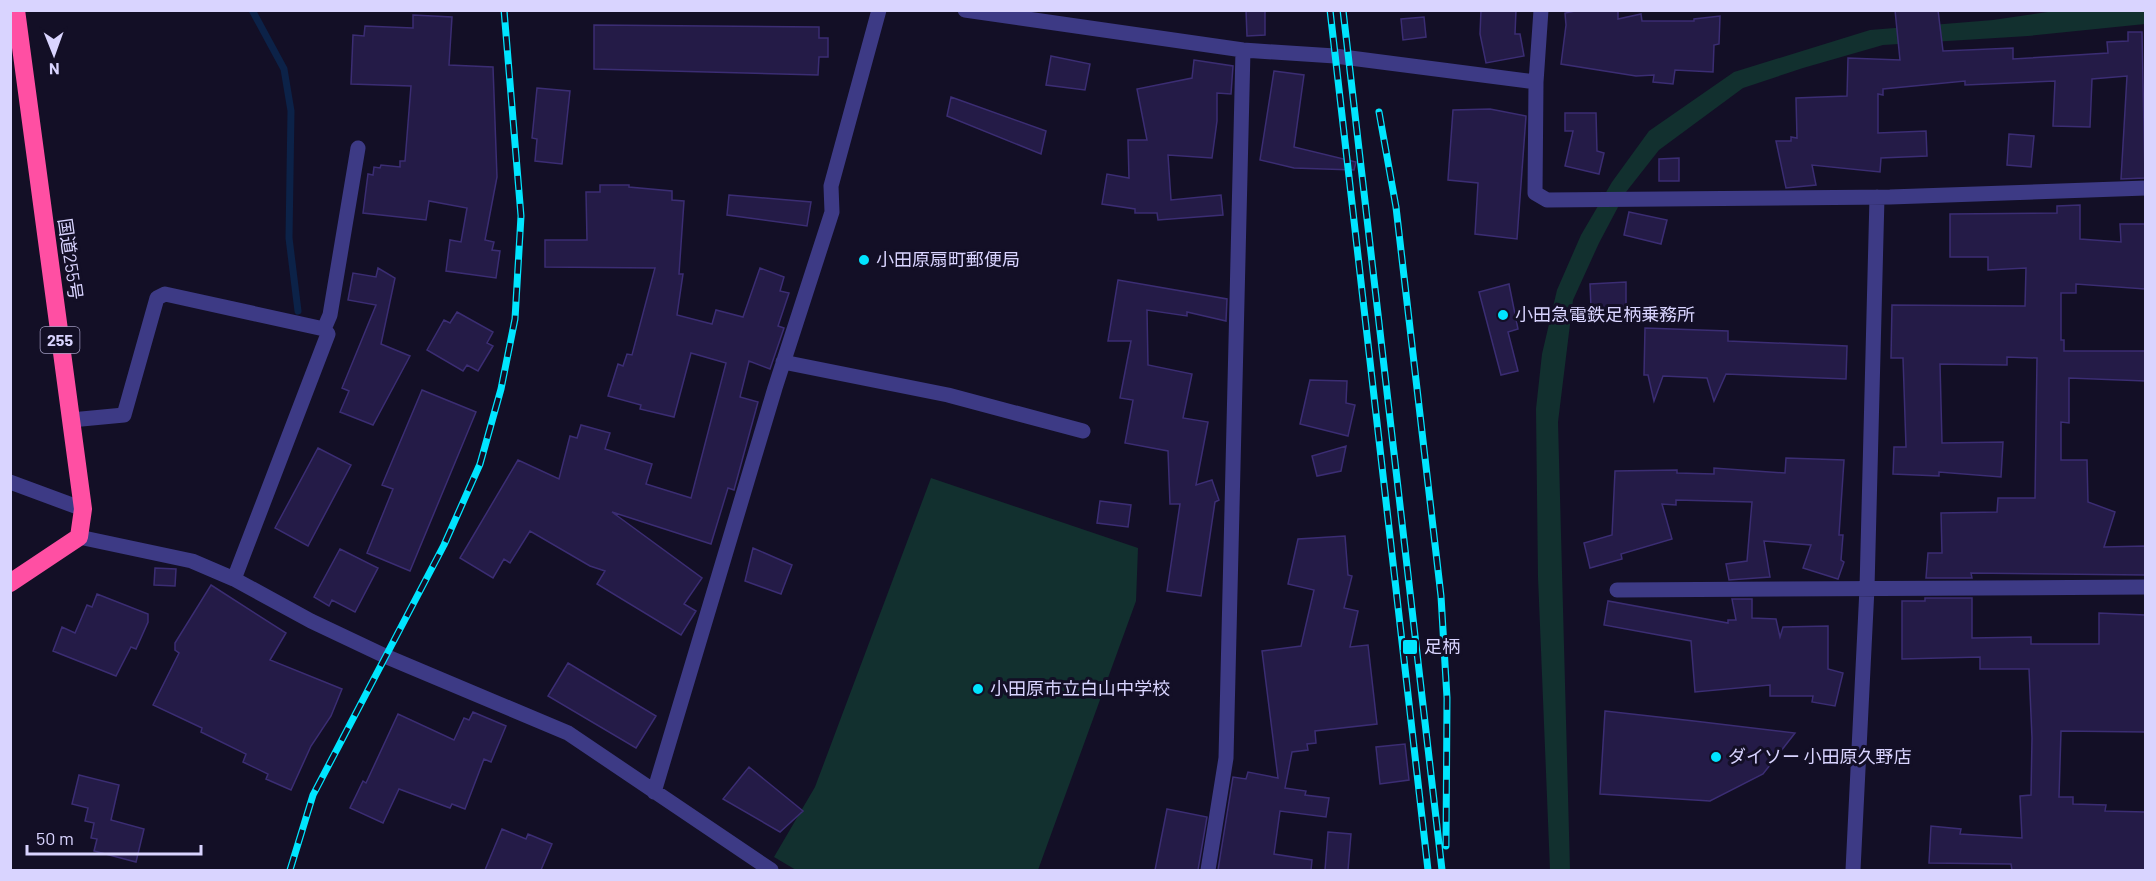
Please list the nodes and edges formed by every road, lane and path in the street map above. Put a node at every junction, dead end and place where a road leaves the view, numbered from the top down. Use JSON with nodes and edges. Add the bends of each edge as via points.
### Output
{"nodes":[{"id":1,"x":16,"y":10,"type":"edge"},
{"id":2,"x":879,"y":10,"type":"edge"},
{"id":3,"x":965,"y":10,"type":"edge"},
{"id":4,"x":1541,"y":10,"type":"edge"},
{"id":5,"x":1243,"y":50,"type":"junction"},
{"id":6,"x":1536,"y":82,"type":"junction"},
{"id":7,"x":358,"y":148,"type":"dead end"},
{"id":8,"x":2145,"y":188,"type":"edge"},
{"id":9,"x":1876,"y":197,"type":"junction"},
{"id":10,"x":324,"y":328,"type":"junction"},
{"id":11,"x":783,"y":362,"type":"junction"},
{"id":12,"x":71,"y":420,"type":"junction"},
{"id":13,"x":1083,"y":431,"type":"dead end"},
{"id":14,"x":10,"y":482,"type":"edge"},
{"id":15,"x":83,"y":509,"type":"junction"},
{"id":16,"x":79,"y":537,"type":"junction"},
{"id":17,"x":234,"y":579,"type":"junction"},
{"id":18,"x":10,"y":583,"type":"edge"},
{"id":19,"x":2145,"y":587,"type":"edge"},
{"id":20,"x":1867,"y":588,"type":"junction"},
{"id":21,"x":1617,"y":590,"type":"dead end"},
{"id":22,"x":654,"y":792,"type":"junction"},
{"id":23,"x":771,"y":870,"type":"edge"},
{"id":24,"x":1208,"y":870,"type":"edge"},
{"id":25,"x":1853,"y":870,"type":"edge"}],
"edges":[{"from":1,"to":12,"type":"highway","name":"国道255号","number":"255"},
{"from":2,"to":11,"type":"street","via":[[831,186],[832,212]]},
{"from":3,"to":5,"type":"street"},
{"from":4,"to":6,"type":"street"},
{"from":5,"to":6,"type":"street","via":[[1335,56]]},
{"from":5,"to":24,"type":"street","via":[[1226,758]]},
{"from":6,"to":9,"type":"street","via":[[1535,193],[1547,200]]},
{"from":7,"to":10,"type":"street","via":[[330,315]]},
{"from":8,"to":9,"type":"street"},
{"from":9,"to":20,"type":"street"},
{"from":10,"to":12,"type":"street","via":[[165,294],[157,298],[124,415]]},
{"from":10,"to":17,"type":"street","via":[[328,334]]},
{"from":11,"to":13,"type":"street","via":[[948,395]]},
{"from":11,"to":22,"type":"street"},
{"from":12,"to":15,"type":"highway","name":"国道255号","number":"255"},
{"from":14,"to":15,"type":"street"},
{"from":15,"to":16,"type":"highway","name":"国道255号","number":"255"},
{"from":16,"to":17,"type":"street","via":[[192,561]]},
{"from":16,"to":18,"type":"highway"},
{"from":17,"to":22,"type":"street","via":[[385,656],[568,733]]},
{"from":19,"to":20,"type":"street"},
{"from":20,"to":21,"type":"street"},
{"from":20,"to":25,"type":"street"},
{"from":22,"to":23,"type":"street"}]}
